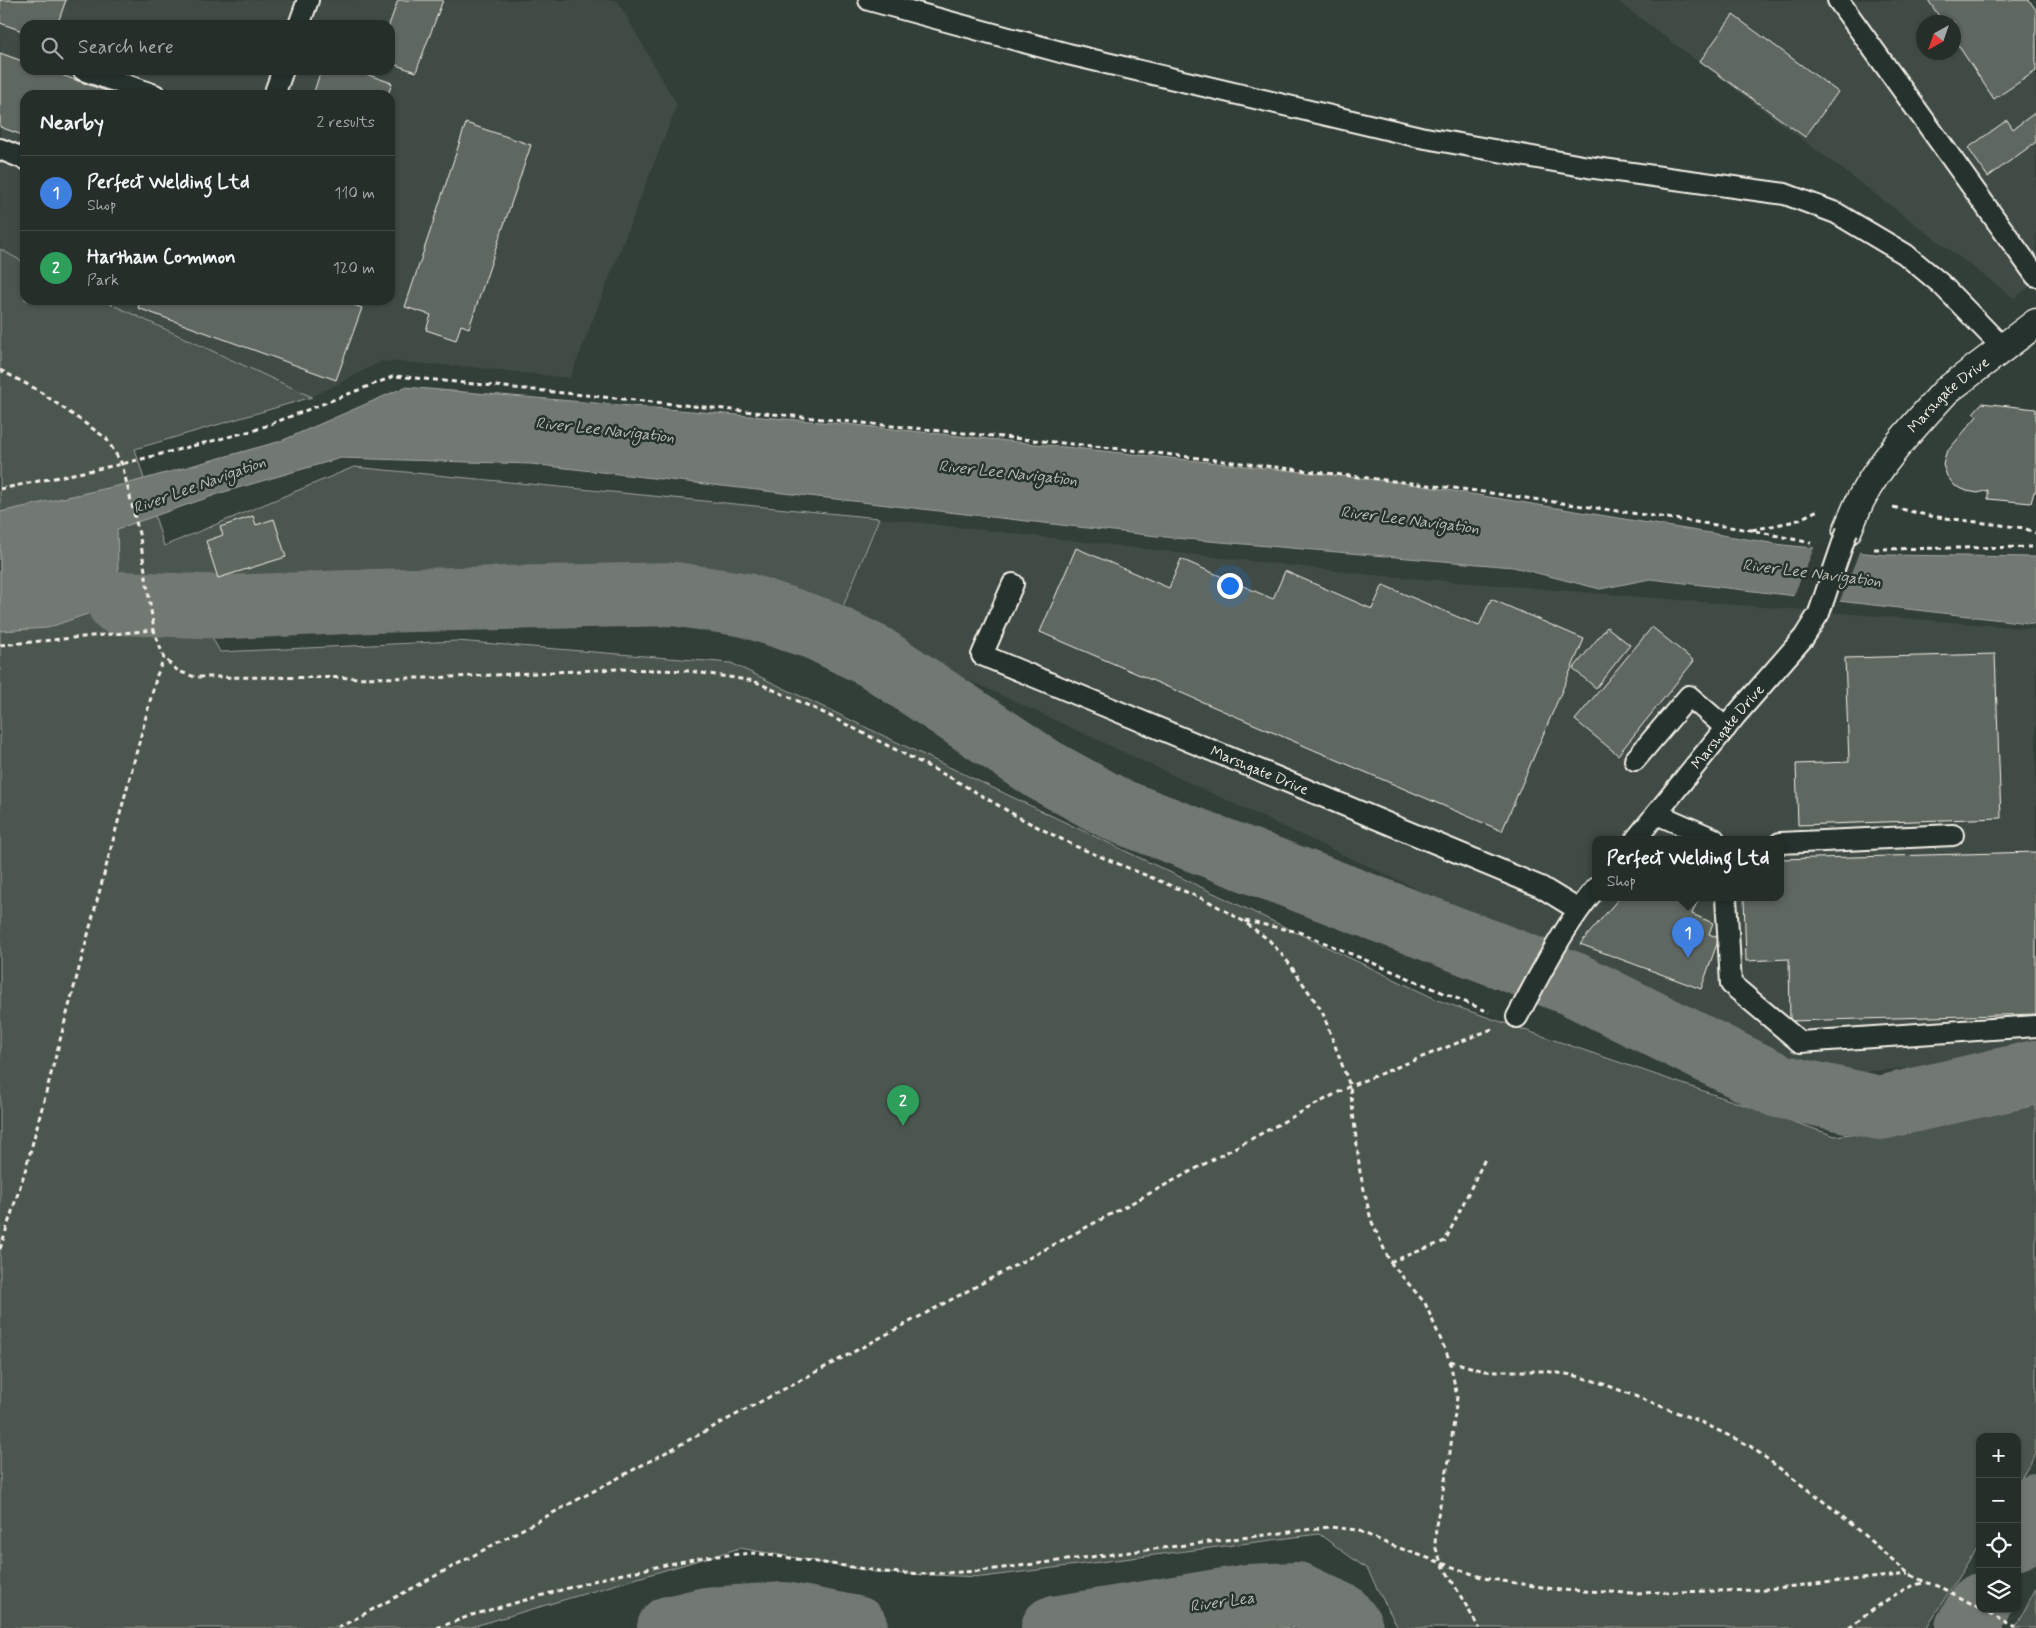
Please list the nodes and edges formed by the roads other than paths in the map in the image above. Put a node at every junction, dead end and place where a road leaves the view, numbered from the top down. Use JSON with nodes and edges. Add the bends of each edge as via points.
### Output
{"nodes":[{"id":1,"x":308,"y":0,"type":"edge"},
{"id":2,"x":869,"y":0,"type":"edge"},
{"id":3,"x":1838,"y":0,"type":"edge"},
{"id":4,"x":301,"y":20,"type":"edge"},
{"id":5,"x":97,"y":75,"type":"edge"},
{"id":6,"x":281,"y":75,"type":"edge"},
{"id":7,"x":141,"y":90,"type":"edge"},
{"id":8,"x":276,"y":90,"type":"edge"},
{"id":9,"x":0,"y":149,"type":"edge"},
{"id":10,"x":20,"y":157,"type":"edge"},
{"id":11,"x":2036,"y":276,"type":"edge"},
{"id":12,"x":2036,"y":323,"type":"edge"},
{"id":13,"x":2003,"y":348,"type":"junction"},
{"id":14,"x":1847,"y":531,"type":"joint"},
{"id":15,"x":1013,"y":584,"type":"dead end"},
{"id":16,"x":1726,"y":728,"type":"junction"},
{"id":17,"x":1635,"y":760,"type":"dead end"},
{"id":18,"x":1657,"y":814,"type":"junction"},
{"id":19,"x":1953,"y":835,"type":"dead end"},
{"id":20,"x":1639,"y":836,"type":"edge"},
{"id":21,"x":1707,"y":836,"type":"edge"},
{"id":22,"x":1784,"y":842,"type":"edge"},
{"id":23,"x":1592,"y":892,"type":"edge"},
{"id":24,"x":1726,"y":901,"type":"edge"},
{"id":25,"x":1577,"y":909,"type":"junction"},
{"id":26,"x":1517,"y":1017,"type":"road end"},
{"id":27,"x":2036,"y":1026,"type":"edge"}],
"edges":[{"from":1,"to":4,"type":"lane"},
{"from":2,"to":13,"type":"lane","via":[[1068,54],[1420,137],[1588,167],[1785,194],[1836,213],[1905,254],[1941,284]]},
{"from":3,"to":11,"type":"lane"},
{"from":5,"to":7,"type":"lane"},
{"from":6,"to":8,"type":"lane"},
{"from":9,"to":10,"type":"lane"},
{"from":12,"to":13,"type":"street","name":"Marshgate Drive"},
{"from":13,"to":14,"type":"street","name":"Marshgate Drive","via":[[1946,392],[1895,450],[1861,498]]},
{"from":14,"to":16,"type":"lane","name":"Marshgate Drive","bridge":true,"via":[[1819,613],[1804,637]]},
{"from":15,"to":25,"type":"lane","name":"Marshgate Drive","via":[[982,655],[1541,887]]},
{"from":16,"to":17,"type":"lane","via":[[1690,696]]},
{"from":16,"to":18,"type":"lane","name":"Marshgate Drive"},
{"from":18,"to":20,"type":"lane","name":"Marshgate Drive"},
{"from":18,"to":21,"type":"lane"},
{"from":19,"to":22,"type":"lane"},
{"from":23,"to":25,"type":"lane"},
{"from":24,"to":27,"type":"lane","via":[[1731,984],[1800,1042]]},
{"from":25,"to":26,"type":"lane"}]}
